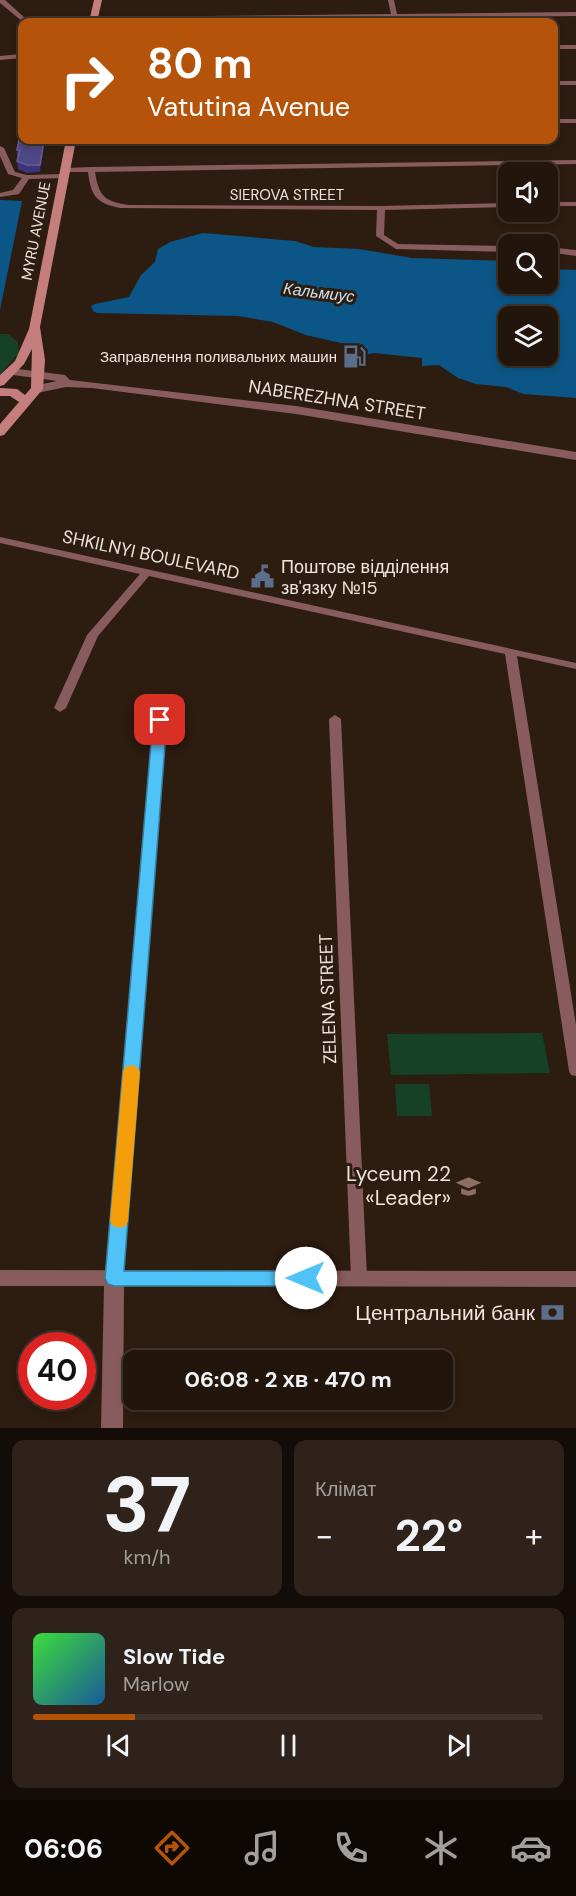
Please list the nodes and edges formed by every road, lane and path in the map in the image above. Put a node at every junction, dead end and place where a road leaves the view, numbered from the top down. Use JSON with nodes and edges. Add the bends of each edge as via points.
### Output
{"nodes":[{"id":1,"x":1,"y":0,"type":"edge"},
{"id":2,"x":98,"y":0,"type":"edge"},
{"id":3,"x":391,"y":0,"type":"edge"},
{"id":4,"x":576,"y":14,"type":"edge"},
{"id":5,"x":21,"y":18,"type":"edge"},
{"id":6,"x":94,"y":18,"type":"edge"},
{"id":7,"x":396,"y":18,"type":"edge"},
{"id":8,"x":456,"y":18,"type":"edge"},
{"id":9,"x":558,"y":47,"type":"edge"},
{"id":10,"x":576,"y":47,"type":"edge"},
{"id":11,"x":18,"y":56,"type":"edge"},
{"id":12,"x":0,"y":58,"type":"edge"},
{"id":13,"x":558,"y":83,"type":"edge"},
{"id":14,"x":576,"y":83,"type":"edge"},
{"id":15,"x":558,"y":121,"type":"edge"},
{"id":16,"x":576,"y":121,"type":"edge"},
{"id":17,"x":70,"y":144,"type":"edge"},
{"id":18,"x":0,"y":148,"type":"edge"},
{"id":19,"x":576,"y":162,"type":"edge"},
{"id":20,"x":91,"y":169,"type":"junction"},
{"id":21,"x":64,"y":173,"type":"junction"},
{"id":22,"x":27,"y":177,"type":"junction"},
{"id":23,"x":0,"y":195,"type":"edge"},
{"id":24,"x":558,"y":204,"type":"edge"},
{"id":25,"x":576,"y":204,"type":"edge"},
{"id":26,"x":498,"y":205,"type":"edge"},
{"id":27,"x":381,"y":208,"type":"junction"},
{"id":28,"x":498,"y":249,"type":"edge"},
{"id":29,"x":558,"y":251,"type":"edge"},
{"id":30,"x":576,"y":254,"type":"edge"},
{"id":31,"x":34,"y":328,"type":"junction"},
{"id":32,"x":39,"y":360,"type":"junction"},
{"id":33,"x":10,"y":372,"type":"junction"},
{"id":34,"x":39,"y":374,"type":"junction"},
{"id":35,"x":65,"y":378,"type":"junction"},
{"id":36,"x":0,"y":382,"type":"edge"},
{"id":37,"x":92,"y":384,"type":"junction"},
{"id":38,"x":37,"y":389,"type":"junction"},
{"id":39,"x":0,"y":392,"type":"edge"},
{"id":40,"x":27,"y":402,"type":"junction"},
{"id":41,"x":0,"y":432,"type":"edge"},
{"id":42,"x":576,"y":456,"type":"edge"},
{"id":43,"x":0,"y":540,"type":"edge"},
{"id":44,"x":147,"y":572,"type":"junction"},
{"id":45,"x":510,"y":651,"type":"junction"},
{"id":46,"x":576,"y":666,"type":"edge"},
{"id":47,"x":60,"y":708,"type":"dead end"},
{"id":48,"x":335,"y":719,"type":"dead end"},
{"id":49,"x":160,"y":720,"type":"dead end"},
{"id":50,"x":576,"y":1071,"type":"edge"},
{"id":51,"x":0,"y":1278,"type":"edge"},
{"id":52,"x":114,"y":1278,"type":"junction"},
{"id":53,"x":359,"y":1278,"type":"junction"},
{"id":54,"x":576,"y":1279,"type":"edge"},
{"id":55,"x":112,"y":1428,"type":"edge"}],
"edges":[{"from":1,"to":5,"type":"street"},
{"from":2,"to":6,"type":"main road"},
{"from":3,"to":7,"type":"street"},
{"from":4,"to":8,"type":"street"},
{"from":9,"to":10,"type":"street"},
{"from":11,"to":12,"type":"street"},
{"from":13,"to":14,"type":"street"},
{"from":15,"to":16,"type":"street"},
{"from":17,"to":21,"type":"main road","name":"MYRU AVENUE"},
{"from":18,"to":22,"type":"street","via":[[12,174]]},
{"from":19,"to":20,"type":"street"},
{"from":20,"to":21,"type":"street"},
{"from":20,"to":27,"type":"street","name":"SIEROVA STREET","via":[[94,192],[104,202],[116,205]]},
{"from":21,"to":22,"type":"street"},
{"from":21,"to":31,"type":"main road","name":"MYRU AVENUE"},
{"from":22,"to":23,"type":"street","via":[[16,192]]},
{"from":24,"to":25,"type":"street"},
{"from":26,"to":27,"type":"street","name":"SIEROVA STREET"},
{"from":27,"to":28,"type":"street","via":[[380,236],[396,246]]},
{"from":29,"to":30,"type":"street"},
{"from":31,"to":32,"type":"main road","name":"MYRU AVENUE"},
{"from":31,"to":33,"type":"main road","name":"MYRU AVENUE","via":[[20,362]]},
{"from":32,"to":34,"type":"main road","name":"MYRU AVENUE"},
{"from":32,"to":35,"type":"street"},
{"from":33,"to":34,"type":"street"},
{"from":33,"to":36,"type":"main road","name":"MYRU AVENUE"},
{"from":34,"to":35,"type":"street"},
{"from":34,"to":38,"type":"main road","name":"MYRU AVENUE"},
{"from":35,"to":37,"type":"street"},
{"from":37,"to":38,"type":"street","via":[[66,382]]},
{"from":37,"to":42,"type":"street","name":"NABEREZHNA STREET","via":[[296,410]]},
{"from":38,"to":40,"type":"main road","name":"MYRU AVENUE"},
{"from":39,"to":40,"type":"main road","via":[[20,395]]},
{"from":40,"to":41,"type":"main road","name":"MYRU AVENUE"},
{"from":43,"to":44,"type":"street","name":"SHKILNYI BOULEVARD"},
{"from":44,"to":45,"type":"street","name":"SHKILNYI BOULEVARD"},
{"from":44,"to":47,"type":"street","via":[[93,635]]},
{"from":45,"to":46,"type":"street","name":"SHKILNYI BOULEVARD"},
{"from":45,"to":50,"type":"street"},
{"from":48,"to":53,"type":"street","name":"ZELENA STREET"},
{"from":49,"to":52,"type":"street"},
{"from":51,"to":52,"type":"street"},
{"from":52,"to":53,"type":"street"},
{"from":52,"to":55,"type":"street"},
{"from":53,"to":54,"type":"street"}]}
